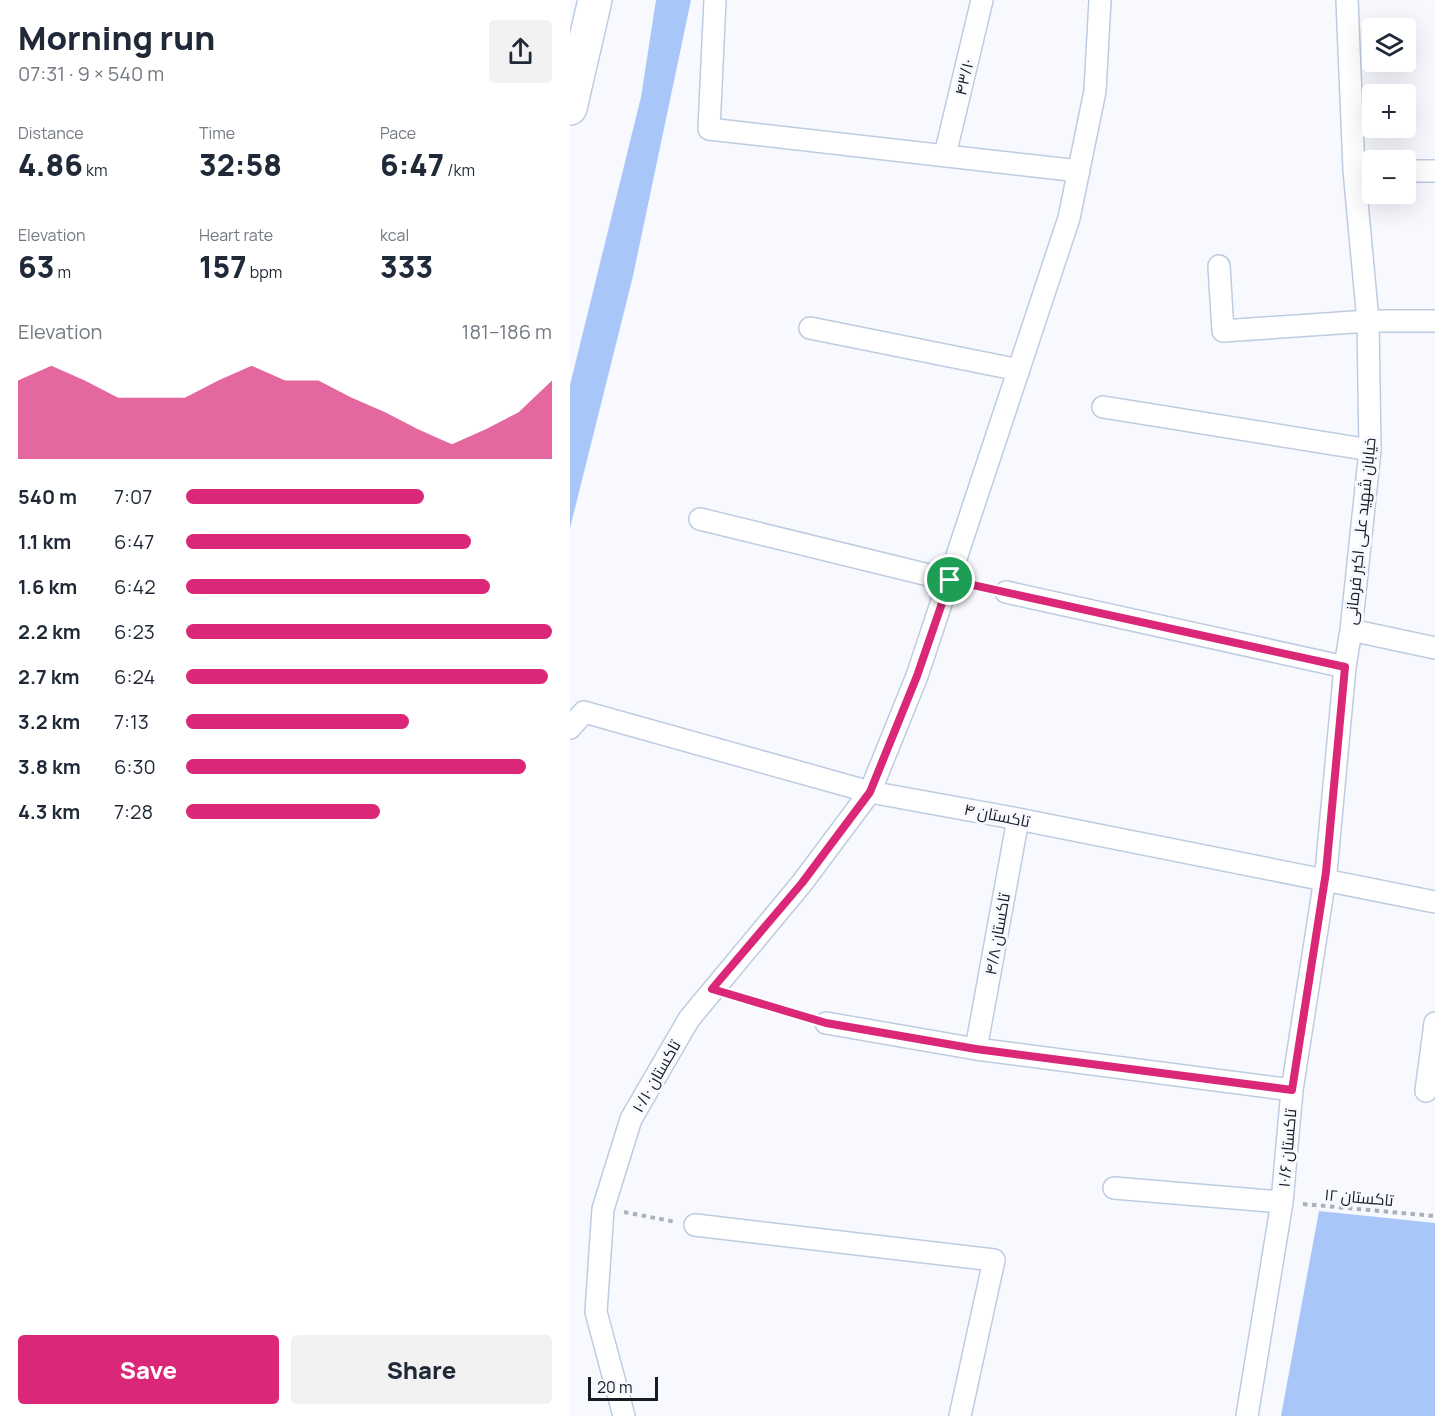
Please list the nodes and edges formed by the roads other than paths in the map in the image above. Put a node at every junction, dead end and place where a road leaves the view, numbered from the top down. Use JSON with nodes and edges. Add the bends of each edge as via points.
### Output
{"nodes":[{"id":1,"x":595,"y":0,"type":"edge"},
{"id":2,"x":715,"y":0,"type":"edge"},
{"id":3,"x":982,"y":0,"type":"edge"},
{"id":4,"x":1100,"y":0,"type":"edge"},
{"id":5,"x":1347,"y":0,"type":"edge"},
{"id":6,"x":570,"y":108,"type":"edge"},
{"id":7,"x":945,"y":155,"type":"junction"},
{"id":8,"x":1362,"y":159,"type":"edge"},
{"id":9,"x":1079,"y":171,"type":"junction"},
{"id":10,"x":1416,"y":171,"type":"edge"},
{"id":11,"x":1435,"y":171,"type":"edge"},
{"id":12,"x":1364,"y":204,"type":"edge"},
{"id":13,"x":1219,"y":266,"type":"dead end"},
{"id":14,"x":1368,"y":321,"type":"junction"},
{"id":15,"x":1435,"y":321,"type":"edge"},
{"id":16,"x":810,"y":328,"type":"dead end"},
{"id":17,"x":1019,"y":370,"type":"junction"},
{"id":18,"x":1103,"y":407,"type":"dead end"},
{"id":19,"x":1370,"y":450,"type":"junction"},
{"id":20,"x":700,"y":519,"type":"dead end"},
{"id":21,"x":950,"y":580,"type":"junction"},
{"id":22,"x":1006,"y":592,"type":"road end"},
{"id":23,"x":1351,"y":630,"type":"junction"},
{"id":24,"x":1435,"y":648,"type":"edge"},
{"id":25,"x":1345,"y":667,"type":"junction"},
{"id":26,"x":570,"y":728,"type":"edge"},
{"id":27,"x":870,"y":792,"type":"junction"},
{"id":28,"x":1018,"y":819,"type":"junction"},
{"id":29,"x":1324,"y":880,"type":"junction"},
{"id":30,"x":1435,"y":902,"type":"edge"},
{"id":31,"x":826,"y":1023,"type":"road end"},
{"id":32,"x":1435,"y":1023,"type":"edge"},
{"id":33,"x":976,"y":1049,"type":"junction"},
{"id":34,"x":1292,"y":1090,"type":"junction"},
{"id":35,"x":1426,"y":1091,"type":"dead end"},
{"id":36,"x":1114,"y":1188,"type":"dead end"},
{"id":37,"x":1282,"y":1202,"type":"junction"},
{"id":38,"x":694,"y":1226,"type":"road end"},
{"id":39,"x":624,"y":1416,"type":"edge"},
{"id":40,"x":960,"y":1416,"type":"edge"},
{"id":41,"x":1248,"y":1416,"type":"edge"}],
"edges":[{"from":1,"to":6,"type":"highway"},
{"from":2,"to":7,"type":"street","via":[[709,129]]},
{"from":3,"to":7,"type":"street","name":"۴۳/۱۰"},
{"from":4,"to":9,"type":"street","name":"تاکستان ۱۰/۱۰","via":[[1095,91]]},
{"from":5,"to":8,"type":"street","name":"خیابان شهید علی اکبر فرمانی"},
{"from":7,"to":9,"type":"street"},
{"from":9,"to":17,"type":"street","name":"تاکستان ۱۰/۱۰","via":[[1069,218]]},
{"from":10,"to":11,"type":"street"},
{"from":12,"to":14,"type":"street","name":"خیابان شهید علی اکبر فرمانی"},
{"from":13,"to":14,"type":"street","via":[[1223,331]]},
{"from":14,"to":15,"type":"street"},
{"from":14,"to":19,"type":"street","name":"خیابان شهید علی اکبر فرمانی"},
{"from":16,"to":17,"type":"street"},
{"from":17,"to":21,"type":"street","name":"تاکستان ۱۰/۱۰"},
{"from":18,"to":19,"type":"street"},
{"from":19,"to":23,"type":"street","name":"خیابان شهید علی اکبر فرمانی"},
{"from":20,"to":21,"type":"street"},
{"from":21,"to":27,"type":"street","name":"تاکستان ۱۰/۱۰","via":[[917,676]]},
{"from":22,"to":25,"type":"street"},
{"from":23,"to":24,"type":"street"},
{"from":23,"to":25,"type":"street","name":"خیابان شهید علی اکبر فرمانی"},
{"from":25,"to":29,"type":"street","name":"خیابان شهید علی اکبر فرمانی"},
{"from":26,"to":27,"type":"street","name":"تاکستان ۴","via":[[584,712]]},
{"from":27,"to":28,"type":"street","name":"تاکستان ۴"},
{"from":27,"to":39,"type":"street","name":"تاکستان ۱۰/۱۰","via":[[802,883],[689,1019],[631,1119],[603,1209],[596,1312]]},
{"from":28,"to":29,"type":"street","name":"تاکستان ۴"},
{"from":28,"to":33,"type":"street","name":"تاکستان ۴/۸"},
{"from":29,"to":30,"type":"street","name":"تاکستان ۴"},
{"from":29,"to":34,"type":"street","name":"تاکستان ۱۰/۶"},
{"from":31,"to":33,"type":"street"},
{"from":32,"to":35,"type":"street"},
{"from":33,"to":34,"type":"street"},
{"from":34,"to":37,"type":"street","name":"تاکستان ۱۰/۶"},
{"from":36,"to":37,"type":"street"},
{"from":37,"to":41,"type":"street","name":"تاکستان ۱۰/۶"},
{"from":38,"to":40,"type":"street","via":[[994,1260]]}]}
